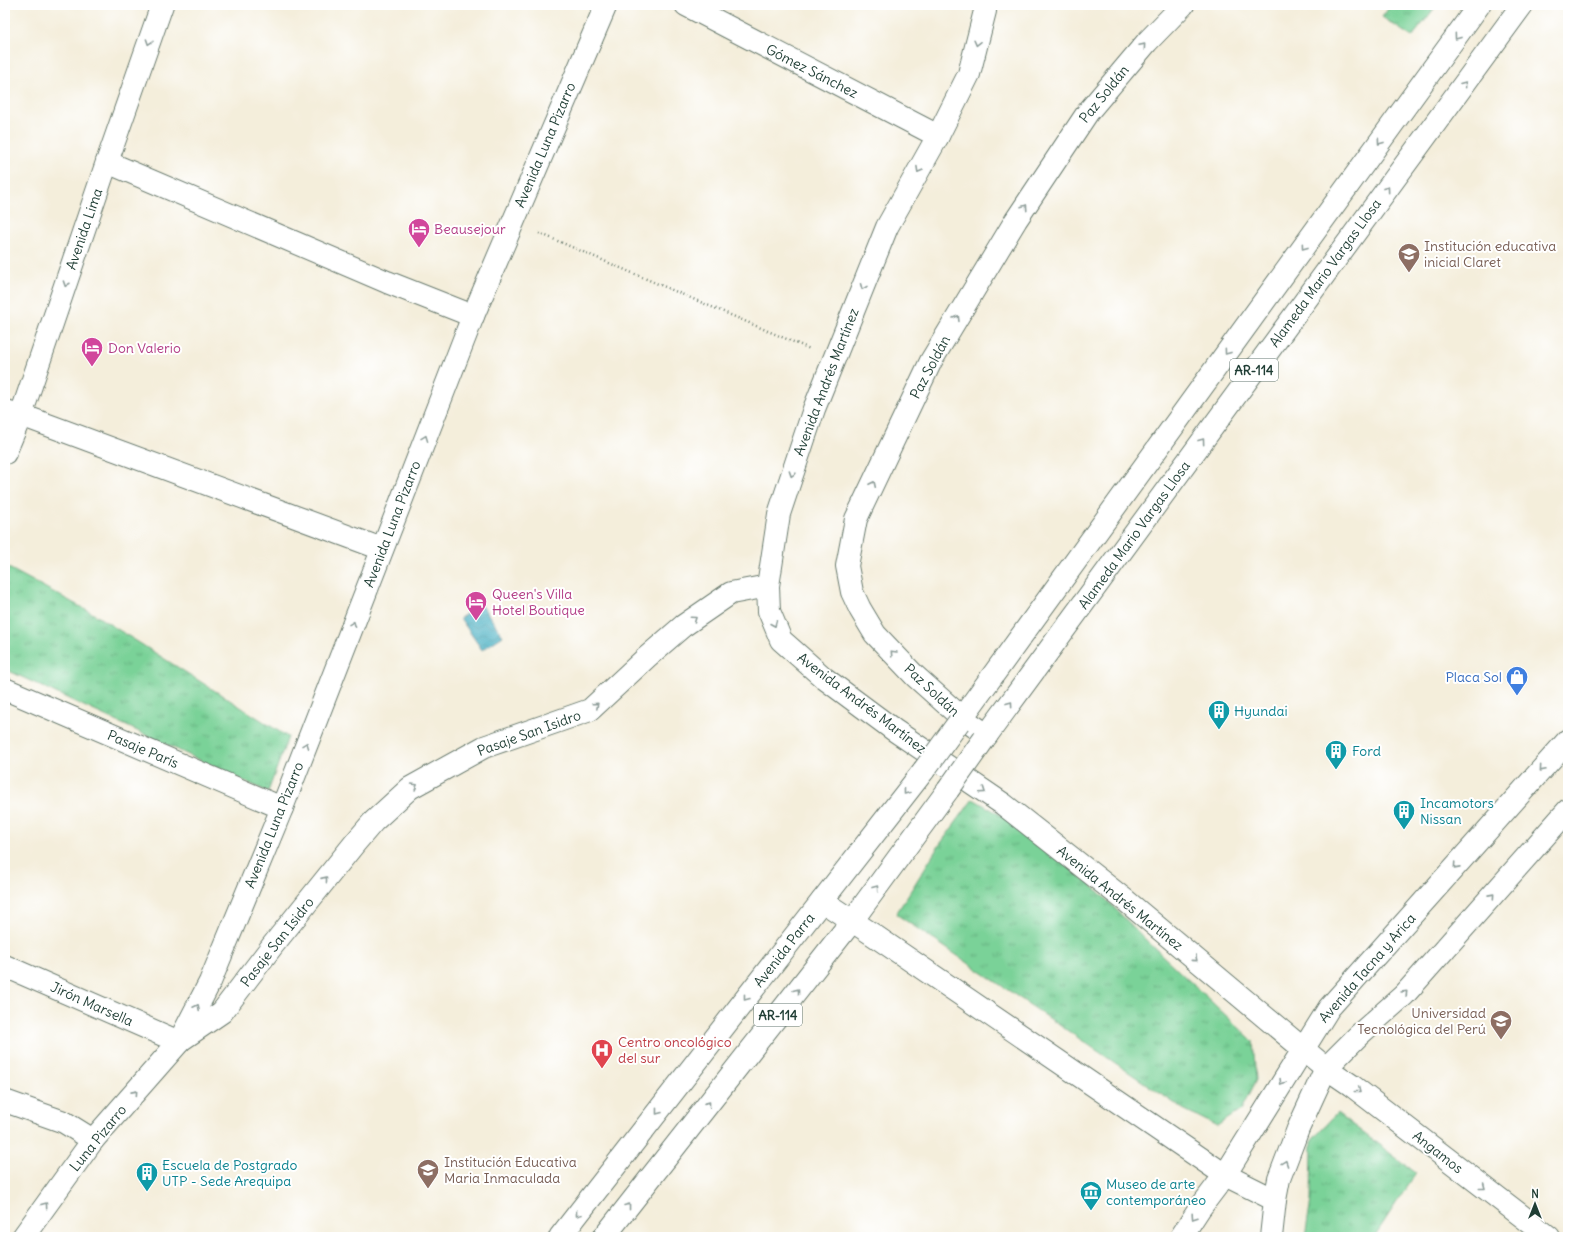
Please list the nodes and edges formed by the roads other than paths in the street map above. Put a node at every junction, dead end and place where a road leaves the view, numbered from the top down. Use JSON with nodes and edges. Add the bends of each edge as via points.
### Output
{"nodes":[{"id":1,"x":162,"y":5,"type":"edge"},
{"id":2,"x":606,"y":5,"type":"edge"},
{"id":3,"x":686,"y":5,"type":"edge"},
{"id":4,"x":985,"y":5,"type":"edge"},
{"id":5,"x":1183,"y":5,"type":"edge"},
{"id":6,"x":1479,"y":5,"type":"edge"},
{"id":7,"x":1522,"y":5,"type":"edge"},
{"id":8,"x":938,"y":136,"type":"junction"},
{"id":9,"x":107,"y":162,"type":"junction"},
{"id":10,"x":473,"y":316,"type":"junction"},
{"id":11,"x":13,"y":413,"type":"edge"},
{"id":12,"x":5,"y":453,"type":"edge"},
{"id":13,"x":382,"y":549,"type":"junction"},
{"id":14,"x":768,"y":586,"type":"junction"},
{"id":15,"x":5,"y":689,"type":"edge"},
{"id":16,"x":960,"y":720,"type":"junction"},
{"id":17,"x":985,"y":737,"type":"junction"},
{"id":18,"x":1568,"y":740,"type":"edge"},
{"id":19,"x":282,"y":808,"type":"junction"},
{"id":20,"x":1568,"y":810,"type":"edge"},
{"id":21,"x":822,"y":902,"type":"junction"},
{"id":22,"x":852,"y":921,"type":"junction"},
{"id":23,"x":5,"y":966,"type":"edge"},
{"id":24,"x":179,"y":1042,"type":"junction"},
{"id":25,"x":1303,"y":1049,"type":"junction"},
{"id":26,"x":1326,"y":1068,"type":"junction"},
{"id":27,"x":5,"y":1101,"type":"edge"},
{"id":28,"x":93,"y":1140,"type":"junction"},
{"id":29,"x":1225,"y":1176,"type":"junction"},
{"id":30,"x":1274,"y":1200,"type":"junction"},
{"id":31,"x":23,"y":1237,"type":"edge"},
{"id":32,"x":560,"y":1237,"type":"edge"},
{"id":33,"x":604,"y":1237,"type":"edge"},
{"id":34,"x":1181,"y":1237,"type":"edge"},
{"id":35,"x":1271,"y":1237,"type":"edge"},
{"id":36,"x":1549,"y":1237,"type":"edge"}],
"edges":[{"from":1,"to":9,"type":"street","name":"Avenida Lima","one_way":true},
{"from":2,"to":10,"type":"street","name":"Avenida Luna Pizarro"},
{"from":3,"to":8,"type":"street","name":"Gómez Sánchez"},
{"from":4,"to":8,"type":"street","name":"Avenida Andrés Martínez","one_way":true,"via":[[969,74]]},
{"from":16,"to":5,"type":"street","name":"Paz Soldán","one_way":true,"via":[[875,634],[860,609],[852,592],[847,566],[856,519],[931,361],[1016,220],[1088,112],[1147,42]]},
{"from":6,"to":16,"type":"street","number":"AR-114","one_way":true},
{"from":17,"to":7,"type":"street","name":"Alameda Mario Vargas Llosa","number":"AR-114","one_way":true},
{"from":8,"to":14,"type":"street","name":"Avenida Andrés Martínez","one_way":true,"via":[[887,227],[814,409],[779,514]]},
{"from":9,"to":10,"type":"street","via":[[387,282]]},
{"from":9,"to":11,"type":"street","name":"Avenida Lima","one_way":true},
{"from":13,"to":10,"type":"street","name":"Avenida Luna Pizarro","one_way":true},
{"from":11,"to":12,"type":"street","name":"Avenida Lima"},
{"from":11,"to":13,"type":"street"},
{"from":19,"to":13,"type":"street","name":"Avenida Luna Pizarro","one_way":true},
{"from":24,"to":14,"type":"street","name":"Pasaje San Isidro","one_way":true,"via":[[222,1012],[373,822],[410,788],[484,747],[590,710],[683,626],[731,594]]},
{"from":14,"to":25,"type":"street","name":"Avenida Andrés Martínez","one_way":true,"via":[[769,612],[781,640],[824,678],[894,730],[1003,804],[1125,900]]},
{"from":15,"to":19,"type":"street","name":"Pasaje París"},
{"from":16,"to":17,"type":"street","name":"Paz Soldán"},
{"from":16,"to":21,"type":"street","name":"Avenida Parra","number":"AR-114","one_way":true,"bridge":true},
{"from":22,"to":17,"type":"street","number":"AR-114","one_way":true,"bridge":true},
{"from":18,"to":25,"type":"street","name":"Avenida Tacna y Arica","one_way":true,"via":[[1329,1008]]},
{"from":24,"to":19,"type":"street","name":"Avenida Luna Pizarro","one_way":true,"via":[[210,982]]},
{"from":26,"to":20,"type":"street","one_way":true,"via":[[1404,995]]},
{"from":21,"to":22,"type":"street"},
{"from":21,"to":32,"type":"street","name":"Avenida Parra","number":"AR-114","one_way":true},
{"from":22,"to":29,"type":"street"},
{"from":33,"to":22,"type":"street","number":"AR-114","one_way":true},
{"from":23,"to":24,"type":"street","name":"Jirón Marsella"},
{"from":28,"to":24,"type":"street","name":"Luna Pizarro","one_way":true},
{"from":25,"to":26,"type":"street","name":"Avenida Andrés Martínez"},
{"from":25,"to":29,"type":"street","name":"Avenida Tacna y Arica","one_way":true},
{"from":30,"to":26,"type":"street","one_way":true,"via":[[1298,1129]]},
{"from":26,"to":36,"type":"street","name":"Angamos","one_way":true},
{"from":27,"to":28,"type":"street","via":[[64,1122]]},
{"from":31,"to":28,"type":"street","name":"Luna Pizarro","one_way":true},
{"from":29,"to":30,"type":"street"},
{"from":29,"to":34,"type":"street","name":"Avenida Tacna y Arica","one_way":true},
{"from":30,"to":35,"type":"street"}]}
